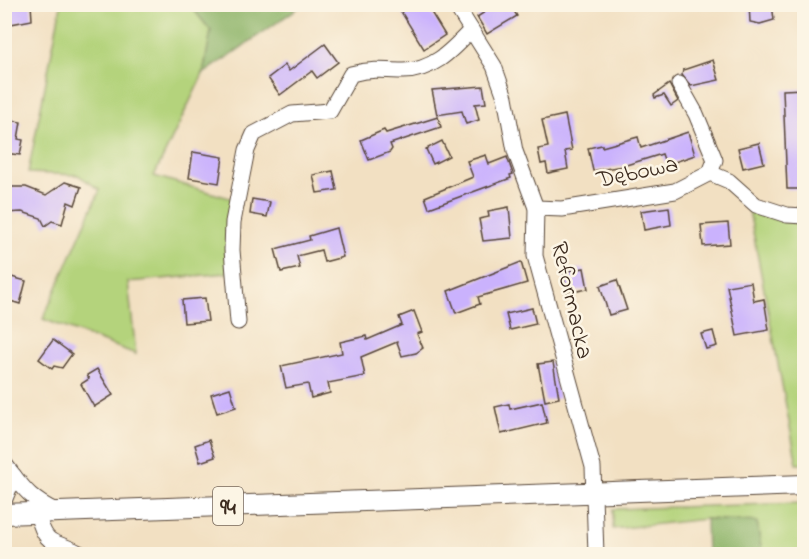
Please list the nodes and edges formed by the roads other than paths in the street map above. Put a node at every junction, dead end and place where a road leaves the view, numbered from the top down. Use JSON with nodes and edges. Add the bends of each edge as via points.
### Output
{"nodes":[{"id":1,"x":455,"y":4,"type":"edge"},
{"id":2,"x":471,"y":30,"type":"junction"},
{"id":3,"x":678,"y":84,"type":"dead end"},
{"id":4,"x":710,"y":173,"type":"junction"},
{"id":5,"x":536,"y":208,"type":"junction"},
{"id":6,"x":804,"y":216,"type":"edge"},
{"id":7,"x":238,"y":322,"type":"dead end"},
{"id":8,"x":4,"y":463,"type":"edge"},
{"id":9,"x":14,"y":476,"type":"junction"},
{"id":10,"x":804,"y":485,"type":"edge"},
{"id":11,"x":596,"y":493,"type":"junction"},
{"id":12,"x":4,"y":501,"type":"edge"},
{"id":13,"x":58,"y":512,"type":"junction"},
{"id":14,"x":37,"y":513,"type":"junction"},
{"id":15,"x":4,"y":514,"type":"edge"},
{"id":16,"x":81,"y":555,"type":"edge"},
{"id":17,"x":597,"y":555,"type":"edge"}],
"edges":[{"from":1,"to":2,"type":"street","name":"Reformacka"},
{"from":2,"to":5,"type":"street","name":"Reformacka","via":[[494,66],[505,97],[515,151]]},
{"from":2,"to":7,"type":"street","via":[[449,53],[426,67],[404,71],[372,68],[351,74],[330,111],[292,114],[254,134],[247,150],[233,222]]},
{"from":3,"to":4,"type":"street","via":[[696,114],[715,160]]},
{"from":4,"to":5,"type":"street","name":"Dębowa","via":[[675,191],[562,209]]},
{"from":4,"to":6,"type":"street","name":"Dębowa","via":[[729,181],[756,205]]},
{"from":5,"to":11,"type":"street","name":"Reformacka","via":[[535,256],[593,467]]},
{"from":8,"to":9,"type":"street"},
{"from":9,"to":12,"type":"street"},
{"from":9,"to":13,"type":"street","via":[[38,503]]},
{"from":10,"to":11,"type":"main road","number":"94"},
{"from":11,"to":13,"type":"main road","number":"94"},
{"from":11,"to":17,"type":"street","name":"Reformacka"},
{"from":13,"to":14,"type":"main road","number":"94"},
{"from":14,"to":15,"type":"main road","number":"94"},
{"from":14,"to":16,"type":"street","via":[[42,535]]}]}
